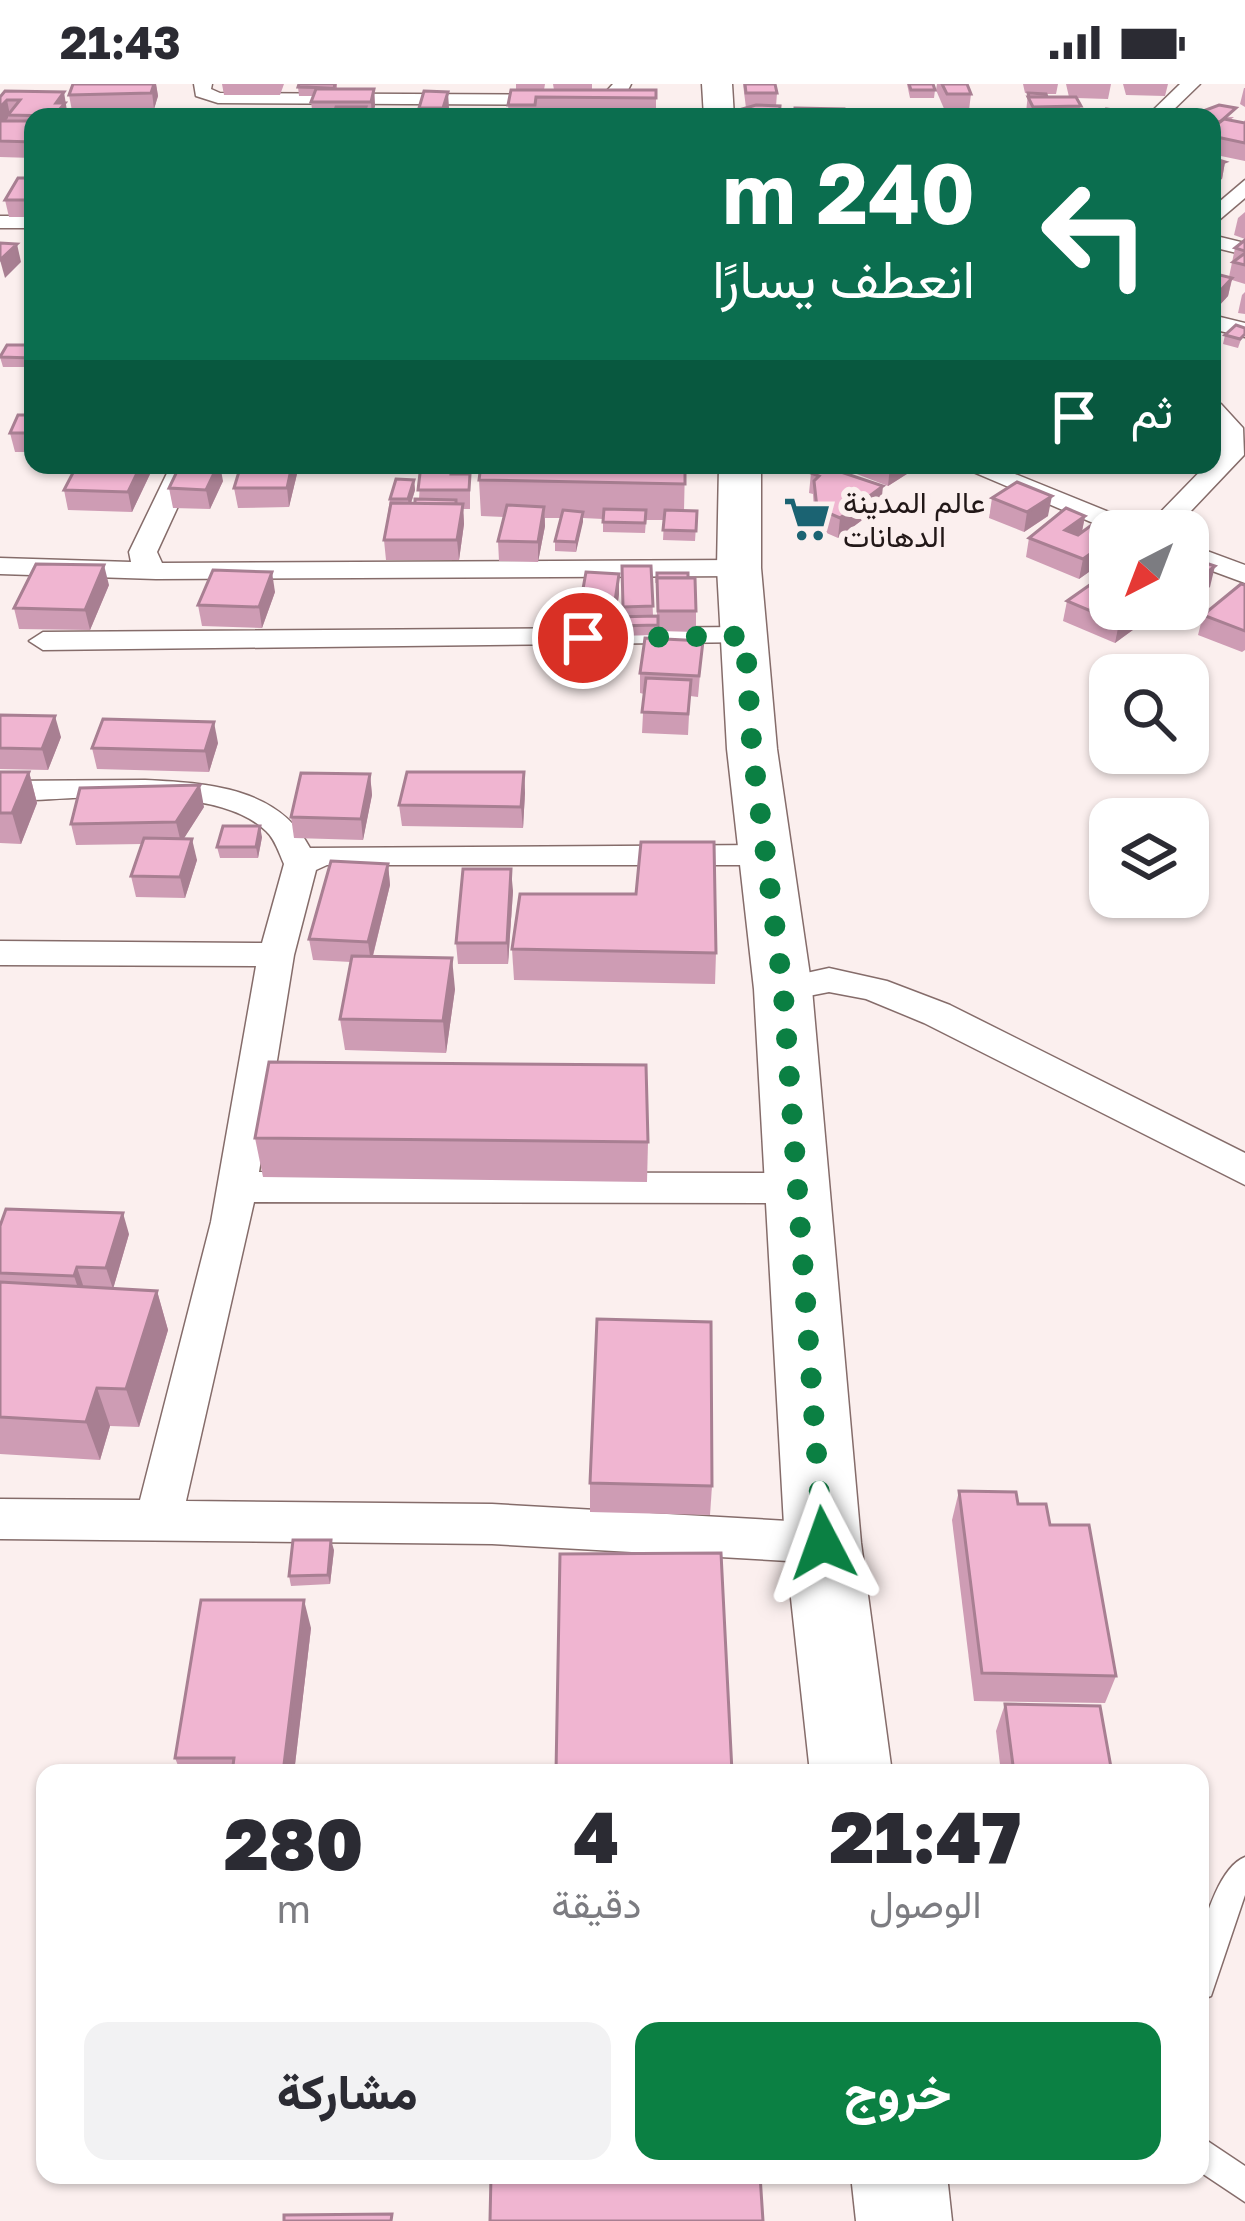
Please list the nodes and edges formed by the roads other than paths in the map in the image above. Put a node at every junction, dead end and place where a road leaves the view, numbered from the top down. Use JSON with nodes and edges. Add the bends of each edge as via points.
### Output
{"nodes":[{"id":1,"x":203,"y":84,"type":"edge"},
{"id":2,"x":622,"y":84,"type":"edge"},
{"id":3,"x":1191,"y":84,"type":"edge"},
{"id":4,"x":400,"y":108,"type":"edge"},
{"id":5,"x":1166,"y":108,"type":"edge"},
{"id":6,"x":1245,"y":186,"type":"edge"},
{"id":7,"x":1221,"y":208,"type":"edge"},
{"id":8,"x":1221,"y":418,"type":"edge"},
{"id":9,"x":1221,"y":465,"type":"edge"},
{"id":10,"x":180,"y":474,"type":"edge"},
{"id":11,"x":740,"y":474,"type":"edge"},
{"id":12,"x":993,"y":474,"type":"edge"},
{"id":13,"x":1212,"y":474,"type":"edge"},
{"id":14,"x":1177,"y":510,"type":"edge"},
{"id":15,"x":1089,"y":512,"type":"edge"},
{"id":16,"x":1209,"y":560,"type":"edge"},
{"id":17,"x":0,"y":566,"type":"edge"},
{"id":18,"x":740,"y":568,"type":"junction"},
{"id":19,"x":156,"y":571,"type":"junction"},
{"id":20,"x":1245,"y":575,"type":"edge"},
{"id":21,"x":745,"y":636,"type":"junction"},
{"id":22,"x":43,"y":641,"type":"dead end"},
{"id":23,"x":0,"y":791,"type":"edge"},
{"id":24,"x":765,"y":855,"type":"junction"},
{"id":25,"x":301,"y":864,"type":"junction"},
{"id":26,"x":0,"y":953,"type":"edge"},
{"id":27,"x":276,"y":956,"type":"junction"},
{"id":28,"x":783,"y":989,"type":"junction"},
{"id":29,"x":1245,"y":1170,"type":"edge"},
{"id":30,"x":237,"y":1187,"type":"junction"},
{"id":31,"x":796,"y":1188,"type":"junction"},
{"id":32,"x":0,"y":1520,"type":"edge"},
{"id":33,"x":157,"y":1524,"type":"junction"},
{"id":34,"x":823,"y":1543,"type":"junction"},
{"id":35,"x":849,"y":1764,"type":"edge"},
{"id":36,"x":1245,"y":1871,"type":"edge"},
{"id":37,"x":1209,"y":1958,"type":"edge"},
{"id":38,"x":1209,"y":2159,"type":"edge"},
{"id":39,"x":900,"y":2184,"type":"edge"},
{"id":40,"x":1245,"y":2186,"type":"edge"},
{"id":41,"x":904,"y":2221,"type":"edge"}],
"edges":[{"from":1,"to":4,"type":"street","via":[[202,92],[218,98]]},
{"from":2,"to":4,"type":"street","via":[[616,98],[603,100]]},
{"from":3,"to":5,"type":"street"},
{"from":6,"to":7,"type":"street"},
{"from":8,"to":9,"type":"street","via":[[1231,428],[1231,455]]},
{"from":10,"to":19,"type":"street","via":[[143,552]]},
{"from":11,"to":18,"type":"main road"},
{"from":12,"to":15,"type":"street"},
{"from":13,"to":14,"type":"street"},
{"from":16,"to":20,"type":"street"},
{"from":17,"to":19,"type":"street"},
{"from":18,"to":19,"type":"street"},
{"from":18,"to":21,"type":"main road"},
{"from":21,"to":22,"type":"street"},
{"from":21,"to":24,"type":"main road"},
{"from":23,"to":25,"type":"street","via":[[231,799],[280,825]]},
{"from":24,"to":25,"type":"street","via":[[347,855]]},
{"from":24,"to":28,"type":"main road"},
{"from":25,"to":27,"type":"street"},
{"from":26,"to":27,"type":"street"},
{"from":27,"to":30,"type":"street"},
{"from":28,"to":29,"type":"street","via":[[829,980],[938,1014]]},
{"from":28,"to":31,"type":"main road"},
{"from":30,"to":31,"type":"street"},
{"from":30,"to":33,"type":"street"},
{"from":31,"to":34,"type":"main road"},
{"from":32,"to":33,"type":"street"},
{"from":33,"to":34,"type":"street","via":[[492,1525]]},
{"from":34,"to":35,"type":"main road"},
{"from":36,"to":37,"type":"lane"},
{"from":38,"to":40,"type":"lane"},
{"from":39,"to":41,"type":"main road"}]}
